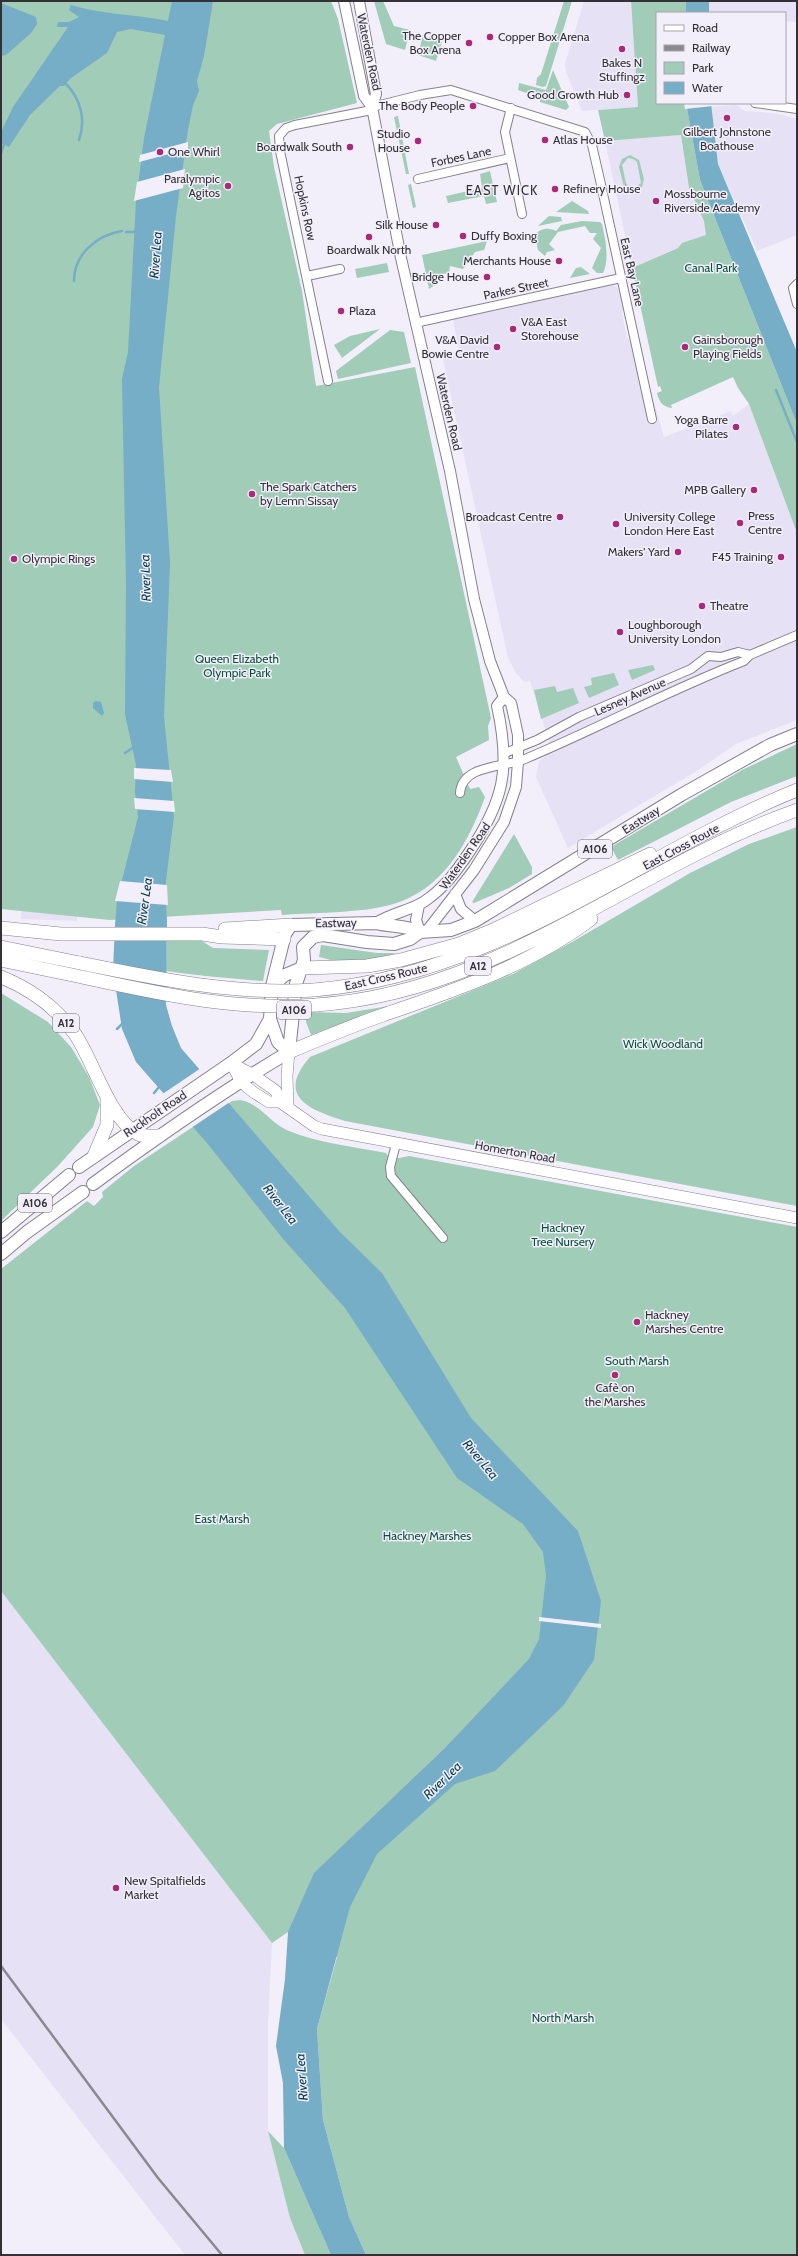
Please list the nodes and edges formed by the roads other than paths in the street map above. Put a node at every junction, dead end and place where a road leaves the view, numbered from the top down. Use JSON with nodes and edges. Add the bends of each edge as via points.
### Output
{"nodes":[{"id":1,"x":344,"y":1,"type":"edge"},
{"id":2,"x":359,"y":1,"type":"edge"},
{"id":3,"x":762,"y":104,"type":"edge"},
{"id":4,"x":511,"y":108,"type":"junction"},
{"id":5,"x":372,"y":109,"type":"junction"},
{"id":6,"x":797,"y":109,"type":"edge"},
{"id":7,"x":510,"y":158,"type":"junction"},
{"id":8,"x":418,"y":178,"type":"dead end"},
{"id":9,"x":522,"y":214,"type":"dead end"},
{"id":10,"x":340,"y":269,"type":"dead end"},
{"id":11,"x":307,"y":276,"type":"junction"},
{"id":12,"x":621,"y":278,"type":"junction"},
{"id":13,"x":797,"y":284,"type":"edge"},
{"id":14,"x":797,"y":304,"type":"edge"},
{"id":15,"x":415,"y":323,"type":"junction"},
{"id":16,"x":328,"y":381,"type":"dead end"},
{"id":17,"x":652,"y":419,"type":"dead end"},
{"id":18,"x":797,"y":635,"type":"edge"},
{"id":19,"x":750,"y":655,"type":"junction"},
{"id":20,"x":504,"y":697,"type":"junction"},
{"id":21,"x":797,"y":734,"type":"edge"},
{"id":22,"x":518,"y":747,"type":"junction"},
{"id":23,"x":505,"y":753,"type":"junction"},
{"id":24,"x":518,"y":762,"type":"junction"},
{"id":25,"x":504,"y":766,"type":"junction"},
{"id":26,"x":797,"y":790,"type":"edge"},
{"id":27,"x":460,"y":793,"type":"dead end"},
{"id":28,"x":797,"y":810,"type":"edge"},
{"id":29,"x":692,"y":840,"type":"junction"},
{"id":30,"x":628,"y":891,"type":"junction"},
{"id":31,"x":455,"y":894,"type":"junction"},
{"id":32,"x":419,"y":905,"type":"junction"},
{"id":33,"x":475,"y":921,"type":"junction"},
{"id":34,"x":376,"y":923,"type":"junction"},
{"id":35,"x":291,"y":925,"type":"junction"},
{"id":36,"x":1,"y":928,"type":"edge"},
{"id":37,"x":423,"y":932,"type":"junction"},
{"id":38,"x":202,"y":934,"type":"junction"},
{"id":39,"x":284,"y":939,"type":"junction"},
{"id":40,"x":1,"y":946,"type":"edge"},
{"id":41,"x":303,"y":950,"type":"junction"},
{"id":42,"x":1,"y":960,"type":"edge"},
{"id":43,"x":302,"y":968,"type":"junction"},
{"id":44,"x":1,"y":977,"type":"edge"},
{"id":45,"x":272,"y":986,"type":"junction"},
{"id":46,"x":270,"y":1020,"type":"junction"},
{"id":47,"x":289,"y":1052,"type":"junction"},
{"id":48,"x":231,"y":1063,"type":"junction"},
{"id":49,"x":252,"y":1074,"type":"junction"},
{"id":50,"x":241,"y":1082,"type":"junction"},
{"id":51,"x":106,"y":1094,"type":"junction"},
{"id":52,"x":284,"y":1104,"type":"junction"},
{"id":53,"x":131,"y":1130,"type":"junction"},
{"id":54,"x":159,"y":1136,"type":"junction"},
{"id":55,"x":396,"y":1144,"type":"junction"},
{"id":56,"x":94,"y":1156,"type":"junction"},
{"id":57,"x":79,"y":1167,"type":"dead end"},
{"id":58,"x":69,"y":1175,"type":"dead end"},
{"id":59,"x":93,"y":1184,"type":"dead end"},
{"id":60,"x":82,"y":1192,"type":"dead end"},
{"id":61,"x":797,"y":1218,"type":"edge"},
{"id":62,"x":1,"y":1232,"type":"edge"},
{"id":63,"x":443,"y":1238,"type":"dead end"},
{"id":64,"x":1,"y":1254,"type":"edge"}],
"edges":[{"from":1,"to":5,"type":"street","name":"Waterden Road","via":[[364,96]]},
{"from":2,"to":5,"type":"street","name":"Waterden Road","via":[[376,94]]},
{"from":3,"to":6,"type":"street"},
{"from":4,"to":5,"type":"street","via":[[451,90],[420,95]]},
{"from":4,"to":7,"type":"street","via":[[505,130]]},
{"from":4,"to":12,"type":"street","name":"East Bay Lane","via":[[585,132],[592,146]]},
{"from":5,"to":11,"type":"street","name":"Hopkins Row","via":[[295,125],[286,128],[279,136]]},
{"from":5,"to":15,"type":"street","name":"Waterden Road"},
{"from":7,"to":8,"type":"street","name":"Forbes Lane"},
{"from":7,"to":9,"type":"street"},
{"from":10,"to":11,"type":"street"},
{"from":11,"to":16,"type":"street","name":"Hopkins Row"},
{"from":12,"to":15,"type":"street","name":"Parkes Street"},
{"from":12,"to":17,"type":"street","name":"East Bay Lane"},
{"from":13,"to":14,"type":"street","via":[[792,291]]},
{"from":15,"to":20,"type":"street","name":"Waterden Road","via":[[450,471],[474,599],[486,648]]},
{"from":18,"to":19,"type":"street","name":"Lesney Avenue"},
{"from":19,"to":22,"type":"street","name":"Lesney Avenue","via":[[738,652],[721,657],[708,656],[691,669],[579,717],[537,740]]},
{"from":19,"to":24,"type":"street","name":"Lesney Avenue","via":[[744,661]]},
{"from":20,"to":22,"type":"street","name":"Waterden Road","via":[[511,703]]},
{"from":20,"to":23,"type":"street","name":"Waterden Road","via":[[497,706]]},
{"from":21,"to":33,"type":"main road","name":"Eastway","number":"A106","via":[[770,745],[681,795]]},
{"from":22,"to":23,"type":"street","name":"Lesney Avenue"},
{"from":22,"to":24,"type":"street","name":"Waterden Road"},
{"from":23,"to":25,"type":"street","name":"Waterden Road"},
{"from":24,"to":25,"type":"street","name":"Lesney Avenue"},
{"from":24,"to":31,"type":"street","name":"Waterden Road","via":[[514,794],[504,822],[494,842]]},
{"from":25,"to":27,"type":"street","name":"Lesney Avenue","via":[[476,771],[461,785]]},
{"from":25,"to":32,"type":"street","name":"Waterden Road","via":[[497,801],[483,832],[459,870],[441,890]]},
{"from":26,"to":29,"type":"highway","name":"East Cross Route","number":"A12"},
{"from":28,"to":30,"type":"highway","name":"East Cross Route","number":"A12","via":[[725,839]]},
{"from":29,"to":40,"type":"highway","name":"East Cross Route","number":"A12","bridge":true,"via":[[560,912],[459,958],[392,978],[314,990],[261,991],[216,988],[164,980]]},
{"from":29,"to":43,"type":"highway","number":"A12","via":[[657,851],[459,944],[401,960],[367,966]]},
{"from":30,"to":42,"type":"highway","name":"East Cross Route","number":"A12","bridge":true,"via":[[503,956],[442,980],[375,998],[316,1005],[281,1007],[223,1003],[169,995]]},
{"from":30,"to":47,"type":"highway","number":"A12","via":[[584,924],[506,969],[462,988],[374,1018]]},
{"from":31,"to":33,"type":"street","via":[[461,909]]},
{"from":31,"to":37,"type":"street","name":"Waterden Road"},
{"from":32,"to":34,"type":"street","name":"Waterden Road"},
{"from":32,"to":37,"type":"street","via":[[416,920]]},
{"from":33,"to":37,"type":"main road","name":"Eastway","number":"A106","via":[[451,930]]},
{"from":34,"to":35,"type":"main road","name":"Eastway","number":"A106"},
{"from":34,"to":37,"type":"main road","name":"Eastway","number":"A106"},
{"from":35,"to":38,"type":"highway"},
{"from":35,"to":39,"type":"main road","number":"A106"},
{"from":36,"to":38,"type":"highway","via":[[91,935]]},
{"from":37,"to":41,"type":"main road","name":"Eastway","number":"A106","via":[[410,939],[386,944],[323,935],[313,937]]},
{"from":38,"to":39,"type":"highway"},
{"from":39,"to":41,"type":"main road"},
{"from":39,"to":45,"type":"main road","number":"A106"},
{"from":41,"to":43,"type":"main road","number":"A106"},
{"from":43,"to":45,"type":"main road","number":"A106","via":[[280,978]]},
{"from":43,"to":47,"type":"main road","number":"A106","via":[[296,984]]},
{"from":44,"to":51,"type":"highway","number":"A12","via":[[38,996],[60,1016],[78,1040]]},
{"from":45,"to":46,"type":"main road","number":"A106"},
{"from":46,"to":47,"type":"main road","number":"A106","via":[[278,1042]]},
{"from":46,"to":48,"type":"main road","number":"A106","via":[[256,1044]]},
{"from":47,"to":49,"type":"main road"},
{"from":47,"to":52,"type":"main road"},
{"from":48,"to":49,"type":"main road"},
{"from":48,"to":50,"type":"main road"},
{"from":48,"to":53,"type":"main road","name":"Ruckholt Road","number":"A106"},
{"from":49,"to":50,"type":"main road"},
{"from":49,"to":52,"type":"main road","via":[[276,1091]]},
{"from":50,"to":52,"type":"main road","name":"Homerton Road","via":[[269,1102]]},
{"from":50,"to":54,"type":"main road","name":"Ruckholt Road"},
{"from":51,"to":53,"type":"highway","number":"A12","via":[[121,1120]]},
{"from":51,"to":56,"type":"highway","number":"A12","via":[[107,1125]]},
{"from":52,"to":55,"type":"main road","name":"Homerton Road","via":[[322,1129]]},
{"from":53,"to":54,"type":"highway","via":[[148,1137]]},
{"from":53,"to":56,"type":"main road","name":"Ruckholt Road","number":"A106"},
{"from":54,"to":59,"type":"main road","name":"Ruckholt Road"},
{"from":55,"to":61,"type":"main road","name":"Homerton Road"},
{"from":55,"to":63,"type":"street","via":[[390,1167],[391,1176]]},
{"from":56,"to":57,"type":"main road","name":"Ruckholt Road","number":"A106"},
{"from":58,"to":62,"type":"main road","number":"A106"},
{"from":60,"to":64,"type":"main road","number":"A106"}]}
